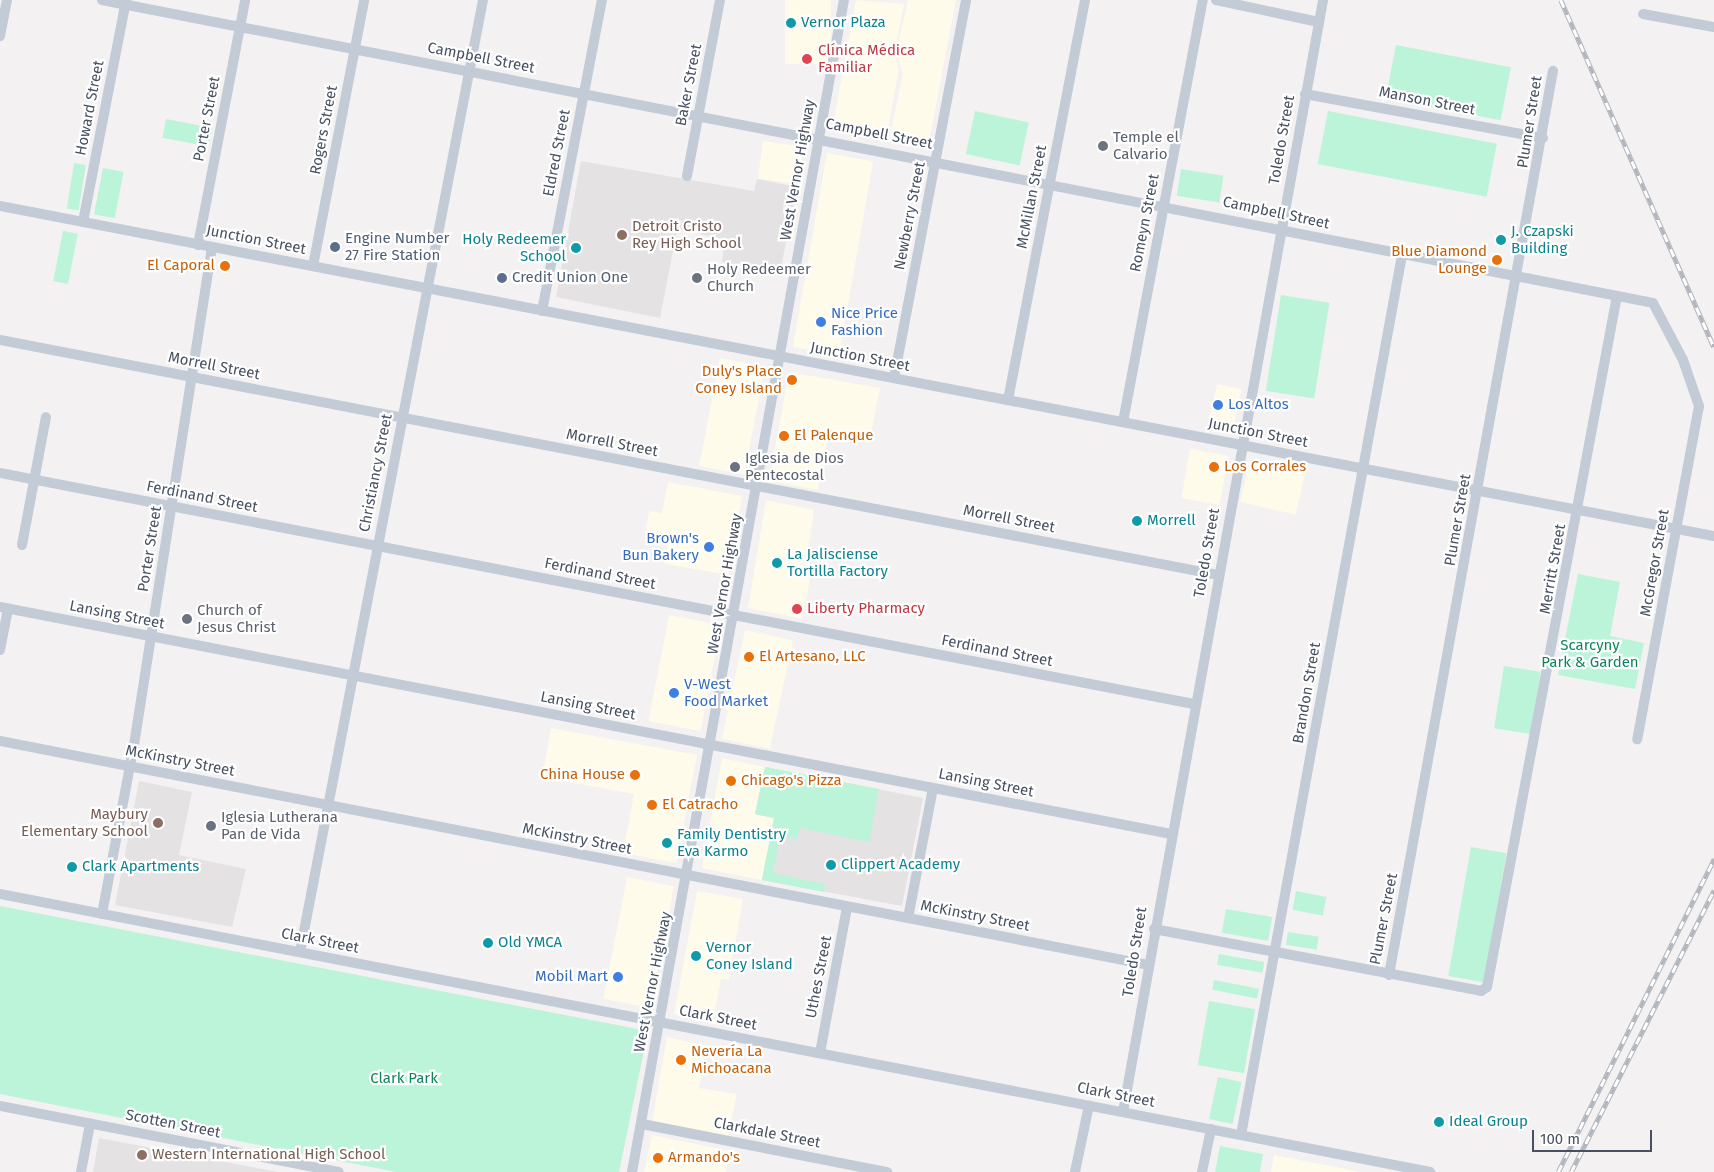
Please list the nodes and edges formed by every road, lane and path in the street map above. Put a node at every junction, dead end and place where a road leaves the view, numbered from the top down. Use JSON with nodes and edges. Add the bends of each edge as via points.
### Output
{"nodes":[{"id":1,"x":7,"y":0,"type":"edge"},
{"id":2,"x":102,"y":0,"type":"edge"},
{"id":3,"x":245,"y":0,"type":"edge"},
{"id":4,"x":364,"y":0,"type":"edge"},
{"id":5,"x":483,"y":0,"type":"edge"},
{"id":6,"x":602,"y":0,"type":"edge"},
{"id":7,"x":720,"y":0,"type":"edge"},
{"id":8,"x":844,"y":0,"type":"edge"},
{"id":9,"x":966,"y":0,"type":"edge"},
{"id":10,"x":1085,"y":0,"type":"edge"},
{"id":11,"x":1203,"y":0,"type":"edge"},
{"id":12,"x":1216,"y":0,"type":"edge"},
{"id":13,"x":1323,"y":0,"type":"edge"},
{"id":14,"x":125,"y":2,"type":"edge"},
{"id":15,"x":1642,"y":14,"type":"dead end"},
{"id":16,"x":1319,"y":22,"type":"junction"},
{"id":17,"x":240,"y":26,"type":"junction"},
{"id":18,"x":1714,"y":27,"type":"edge"},
{"id":19,"x":0,"y":36,"type":"edge"},
{"id":20,"x":355,"y":49,"type":"junction"},
{"id":21,"x":469,"y":71,"type":"junction"},
{"id":22,"x":1553,"y":71,"type":"dead end"},
{"id":23,"x":584,"y":93,"type":"junction"},
{"id":24,"x":1305,"y":94,"type":"junction"},
{"id":25,"x":698,"y":114,"type":"junction"},
{"id":26,"x":819,"y":138,"type":"junction"},
{"id":27,"x":1543,"y":138,"type":"junction"},
{"id":28,"x":936,"y":161,"type":"junction"},
{"id":29,"x":687,"y":176,"type":"dead end"},
{"id":30,"x":1050,"y":183,"type":"junction"},
{"id":31,"x":1164,"y":204,"type":"junction"},
{"id":32,"x":0,"y":206,"type":"edge"},
{"id":33,"x":83,"y":222,"type":"junction"},
{"id":34,"x":1280,"y":230,"type":"junction"},
{"id":35,"x":198,"y":244,"type":"junction"},
{"id":36,"x":212,"y":247,"type":"junction"},
{"id":37,"x":1402,"y":255,"type":"junction"},
{"id":38,"x":313,"y":266,"type":"junction"},
{"id":39,"x":1518,"y":277,"type":"junction"},
{"id":40,"x":427,"y":288,"type":"junction"},
{"id":41,"x":1618,"y":296,"type":"junction"},
{"id":42,"x":1649,"y":301,"type":"joint"},
{"id":43,"x":542,"y":311,"type":"junction"},
{"id":44,"x":0,"y":340,"type":"edge"},
{"id":45,"x":780,"y":357,"type":"junction"},
{"id":46,"x":192,"y":377,"type":"junction"},
{"id":47,"x":894,"y":378,"type":"junction"},
{"id":48,"x":1008,"y":400,"type":"junction"},
{"id":49,"x":46,"y":417,"type":"dead end"},
{"id":50,"x":402,"y":418,"type":"junction"},
{"id":51,"x":1122,"y":422,"type":"junction"},
{"id":52,"x":1242,"y":445,"type":"junction"},
{"id":53,"x":1364,"y":468,"type":"junction"},
{"id":54,"x":0,"y":473,"type":"edge"},
{"id":55,"x":34,"y":480,"type":"junction"},
{"id":56,"x":757,"y":486,"type":"junction"},
{"id":57,"x":1478,"y":490,"type":"junction"},
{"id":58,"x":171,"y":507,"type":"junction"},
{"id":59,"x":1579,"y":510,"type":"junction"},
{"id":60,"x":1676,"y":528,"type":"junction"},
{"id":61,"x":1714,"y":536,"type":"edge"},
{"id":62,"x":22,"y":545,"type":"dead end"},
{"id":63,"x":377,"y":546,"type":"junction"},
{"id":64,"x":1218,"y":575,"type":"junction"},
{"id":65,"x":4,"y":608,"type":"edge"},
{"id":66,"x":734,"y":616,"type":"junction"},
{"id":67,"x":151,"y":636,"type":"junction"},
{"id":68,"x":0,"y":650,"type":"edge"},
{"id":69,"x":352,"y":676,"type":"junction"},
{"id":70,"x":1194,"y":704,"type":"junction"},
{"id":71,"x":1637,"y":739,"type":"dead end"},
{"id":72,"x":0,"y":741,"type":"edge"},
{"id":73,"x":712,"y":745,"type":"junction"},
{"id":74,"x":130,"y":767,"type":"junction"},
{"id":75,"x":933,"y":788,"type":"junction"},
{"id":76,"x":328,"y":805,"type":"junction"},
{"id":77,"x":1171,"y":834,"type":"junction"},
{"id":78,"x":688,"y":876,"type":"junction"},
{"id":79,"x":0,"y":894,"type":"edge"},
{"id":80,"x":848,"y":907,"type":"junction"},
{"id":81,"x":102,"y":914,"type":"junction"},
{"id":82,"x":908,"y":918,"type":"junction"},
{"id":83,"x":1154,"y":929,"type":"junction"},
{"id":84,"x":300,"y":952,"type":"junction"},
{"id":85,"x":1274,"y":952,"type":"junction"},
{"id":86,"x":1149,"y":965,"type":"junction"},
{"id":87,"x":1389,"y":974,"type":"junction"},
{"id":88,"x":661,"y":1022,"type":"junction"},
{"id":89,"x":820,"y":1053,"type":"junction"},
{"id":90,"x":1088,"y":1105,"type":"junction"},
{"id":91,"x":0,"y":1106,"type":"edge"},
{"id":92,"x":1123,"y":1112,"type":"junction"},
{"id":93,"x":90,"y":1124,"type":"junction"},
{"id":94,"x":642,"y":1124,"type":"junction"},
{"id":95,"x":1211,"y":1129,"type":"junction"},
{"id":96,"x":1241,"y":1135,"type":"junction"},
{"id":97,"x":80,"y":1172,"type":"edge"},
{"id":98,"x":339,"y":1172,"type":"edge"},
{"id":99,"x":632,"y":1172,"type":"edge"},
{"id":100,"x":887,"y":1172,"type":"edge"},
{"id":101,"x":1075,"y":1172,"type":"edge"},
{"id":102,"x":1202,"y":1172,"type":"edge"},
{"id":103,"x":1430,"y":1172,"type":"edge"}],
"edges":[{"from":1,"to":19,"type":"street"},
{"from":2,"to":14,"type":"street","name":"Campbell Street"},
{"from":3,"to":17,"type":"street","name":"Porter Street"},
{"from":4,"to":20,"type":"street","name":"Rogers Street"},
{"from":5,"to":21,"type":"street","name":"Christiancy Street"},
{"from":6,"to":23,"type":"street","name":"Eldred Street"},
{"from":7,"to":25,"type":"street","name":"Baker Street"},
{"from":8,"to":26,"type":"street","name":"West Vernor Highway"},
{"from":9,"to":28,"type":"street","name":"Newberry Street"},
{"from":10,"to":30,"type":"street","name":"McMillan Street"},
{"from":11,"to":31,"type":"street","name":"Romeyn Street"},
{"from":12,"to":16,"type":"street"},
{"from":13,"to":16,"type":"street","name":"Toledo Street"},
{"from":14,"to":17,"type":"street","name":"Campbell Street"},
{"from":14,"to":33,"type":"street","name":"Howard Street"},
{"from":15,"to":18,"type":"street"},
{"from":16,"to":24,"type":"street","name":"Toledo Street"},
{"from":17,"to":20,"type":"street","name":"Campbell Street"},
{"from":17,"to":35,"type":"street","name":"Porter Street"},
{"from":20,"to":21,"type":"street","name":"Campbell Street"},
{"from":20,"to":38,"type":"street","name":"Rogers Street"},
{"from":21,"to":23,"type":"street","name":"Campbell Street"},
{"from":21,"to":40,"type":"street","name":"Christiancy Street"},
{"from":22,"to":27,"type":"street","name":"Plumer Street"},
{"from":23,"to":25,"type":"street","name":"Campbell Street"},
{"from":23,"to":43,"type":"street","name":"Eldred Street"},
{"from":24,"to":27,"type":"street","name":"Manson Street"},
{"from":24,"to":34,"type":"street","name":"Toledo Street"},
{"from":25,"to":26,"type":"street","name":"Campbell Street"},
{"from":25,"to":29,"type":"street","name":"Baker Street"},
{"from":26,"to":28,"type":"street","name":"Campbell Street"},
{"from":26,"to":45,"type":"street","name":"West Vernor Highway"},
{"from":27,"to":39,"type":"street","name":"Plumer Street"},
{"from":28,"to":30,"type":"street","name":"Campbell Street"},
{"from":28,"to":47,"type":"street","name":"Newberry Street"},
{"from":30,"to":31,"type":"street","name":"Campbell Street"},
{"from":30,"to":48,"type":"street","name":"McMillan Street"},
{"from":31,"to":34,"type":"street","name":"Campbell Street"},
{"from":31,"to":51,"type":"street","name":"Romeyn Street"},
{"from":32,"to":33,"type":"street","name":"Junction Street"},
{"from":33,"to":35,"type":"street","name":"Junction Street"},
{"from":34,"to":37,"type":"street","name":"Campbell Street"},
{"from":34,"to":52,"type":"street","name":"Toledo Street"},
{"from":35,"to":36,"type":"street","name":"Junction Street"},
{"from":36,"to":38,"type":"street","name":"Junction Street"},
{"from":36,"to":46,"type":"street","name":"Porter Street"},
{"from":37,"to":39,"type":"street","name":"Campbell Street"},
{"from":37,"to":53,"type":"street","name":"Brandon Street"},
{"from":38,"to":40,"type":"street","name":"Junction Street"},
{"from":39,"to":41,"type":"street","name":"Campbell Street"},
{"from":39,"to":57,"type":"street","name":"Plumer Street"},
{"from":40,"to":43,"type":"street","name":"Junction Street"},
{"from":40,"to":50,"type":"street","name":"Christiancy Street"},
{"from":41,"to":42,"type":"street","name":"Campbell Street"},
{"from":41,"to":59,"type":"street","name":"Merritt Street"},
{"from":42,"to":60,"type":"street","name":"McGregor Street","via":[[1658,309],[1697,393],[1697,422]]},
{"from":43,"to":45,"type":"street","name":"Junction Street"},
{"from":44,"to":46,"type":"street","name":"Morrell Street"},
{"from":45,"to":47,"type":"street","name":"Junction Street"},
{"from":45,"to":56,"type":"street","name":"West Vernor Highway"},
{"from":46,"to":50,"type":"street","name":"Morrell Street"},
{"from":46,"to":58,"type":"street","name":"Porter Street"},
{"from":47,"to":48,"type":"street","name":"Junction Street"},
{"from":48,"to":51,"type":"street","name":"Junction Street"},
{"from":49,"to":55,"type":"street"},
{"from":50,"to":56,"type":"street","name":"Morrell Street"},
{"from":50,"to":63,"type":"street","name":"Christiancy Street"},
{"from":51,"to":52,"type":"street","name":"Junction Street"},
{"from":52,"to":53,"type":"street","name":"Junction Street"},
{"from":52,"to":64,"type":"street","name":"Toledo Street"},
{"from":53,"to":57,"type":"street","name":"Junction Street"},
{"from":53,"to":85,"type":"street","name":"Brandon Street"},
{"from":54,"to":55,"type":"street","name":"Ferdinand Street"},
{"from":55,"to":58,"type":"street","name":"Ferdinand Street"},
{"from":55,"to":62,"type":"street"},
{"from":56,"to":64,"type":"street","name":"Morrell Street"},
{"from":56,"to":66,"type":"street","name":"West Vernor Highway"},
{"from":57,"to":59,"type":"street","name":"Junction Street"},
{"from":57,"to":87,"type":"street","name":"Plumer Street"},
{"from":58,"to":63,"type":"street","name":"Ferdinand Street"},
{"from":58,"to":67,"type":"street","name":"Porter Street"},
{"from":59,"to":60,"type":"street","name":"Junction Street"},
{"from":59,"to":87,"type":"street","name":"Merritt Street","via":[[1490,981],[1481,991]]},
{"from":60,"to":61,"type":"street","name":"Junction Street"},
{"from":60,"to":71,"type":"street","name":"McGregor Street"},
{"from":63,"to":66,"type":"street","name":"Ferdinand Street"},
{"from":63,"to":69,"type":"street","name":"Christiancy Street"},
{"from":64,"to":70,"type":"street","name":"Toledo Street"},
{"from":65,"to":67,"type":"street","name":"Lansing Street"},
{"from":65,"to":68,"type":"street"},
{"from":66,"to":70,"type":"street","name":"Ferdinand Street"},
{"from":66,"to":73,"type":"street","name":"West Vernor Highway"},
{"from":67,"to":69,"type":"street","name":"Lansing Street"},
{"from":67,"to":74,"type":"street","name":"Porter Street"},
{"from":69,"to":73,"type":"street","name":"Lansing Street"},
{"from":69,"to":76,"type":"street","name":"Christiancy Street"},
{"from":70,"to":77,"type":"street","name":"Toledo Street"},
{"from":72,"to":74,"type":"street","name":"McKinstry Street"},
{"from":73,"to":75,"type":"street","name":"Lansing Street"},
{"from":73,"to":78,"type":"street","name":"West Vernor Highway"},
{"from":74,"to":76,"type":"street","name":"McKinstry Street"},
{"from":74,"to":81,"type":"street","name":"Porter Street"},
{"from":75,"to":77,"type":"street","name":"Lansing Street"},
{"from":75,"to":82,"type":"street"},
{"from":76,"to":78,"type":"street","name":"McKinstry Street"},
{"from":76,"to":84,"type":"street","name":"Christiancy Street"},
{"from":77,"to":83,"type":"street","name":"Toledo Street"},
{"from":78,"to":80,"type":"street","name":"McKinstry Street"},
{"from":78,"to":88,"type":"street","name":"West Vernor Highway"},
{"from":79,"to":81,"type":"street","name":"Clark Street"},
{"from":80,"to":82,"type":"street","name":"McKinstry Street"},
{"from":80,"to":89,"type":"street","name":"Uthes Street"},
{"from":81,"to":84,"type":"street","name":"Clark Street"},
{"from":82,"to":86,"type":"street","name":"McKinstry Street"},
{"from":83,"to":85,"type":"street"},
{"from":83,"to":86,"type":"street","name":"Toledo Street"},
{"from":84,"to":88,"type":"street","name":"Clark Street"},
{"from":85,"to":87,"type":"street"},
{"from":85,"to":96,"type":"street","name":"Brandon Street"},
{"from":86,"to":92,"type":"street","name":"Toledo Street"},
{"from":88,"to":89,"type":"street","name":"Clark Street"},
{"from":88,"to":94,"type":"street","name":"West Vernor Highway"},
{"from":89,"to":90,"type":"street","name":"Clark Street"},
{"from":90,"to":92,"type":"street","name":"Clark Street"},
{"from":90,"to":101,"type":"street"},
{"from":91,"to":93,"type":"street","name":"Scotten Street"},
{"from":92,"to":95,"type":"street","name":"Clark Street"},
{"from":93,"to":97,"type":"street"},
{"from":93,"to":98,"type":"street","name":"Scotten Street"},
{"from":94,"to":99,"type":"street","name":"West Vernor Highway"},
{"from":94,"to":100,"type":"street","name":"Clarkdale Street"},
{"from":95,"to":96,"type":"street","name":"Clark Street"},
{"from":95,"to":102,"type":"street"},
{"from":96,"to":103,"type":"street","name":"Clark Street"}]}
